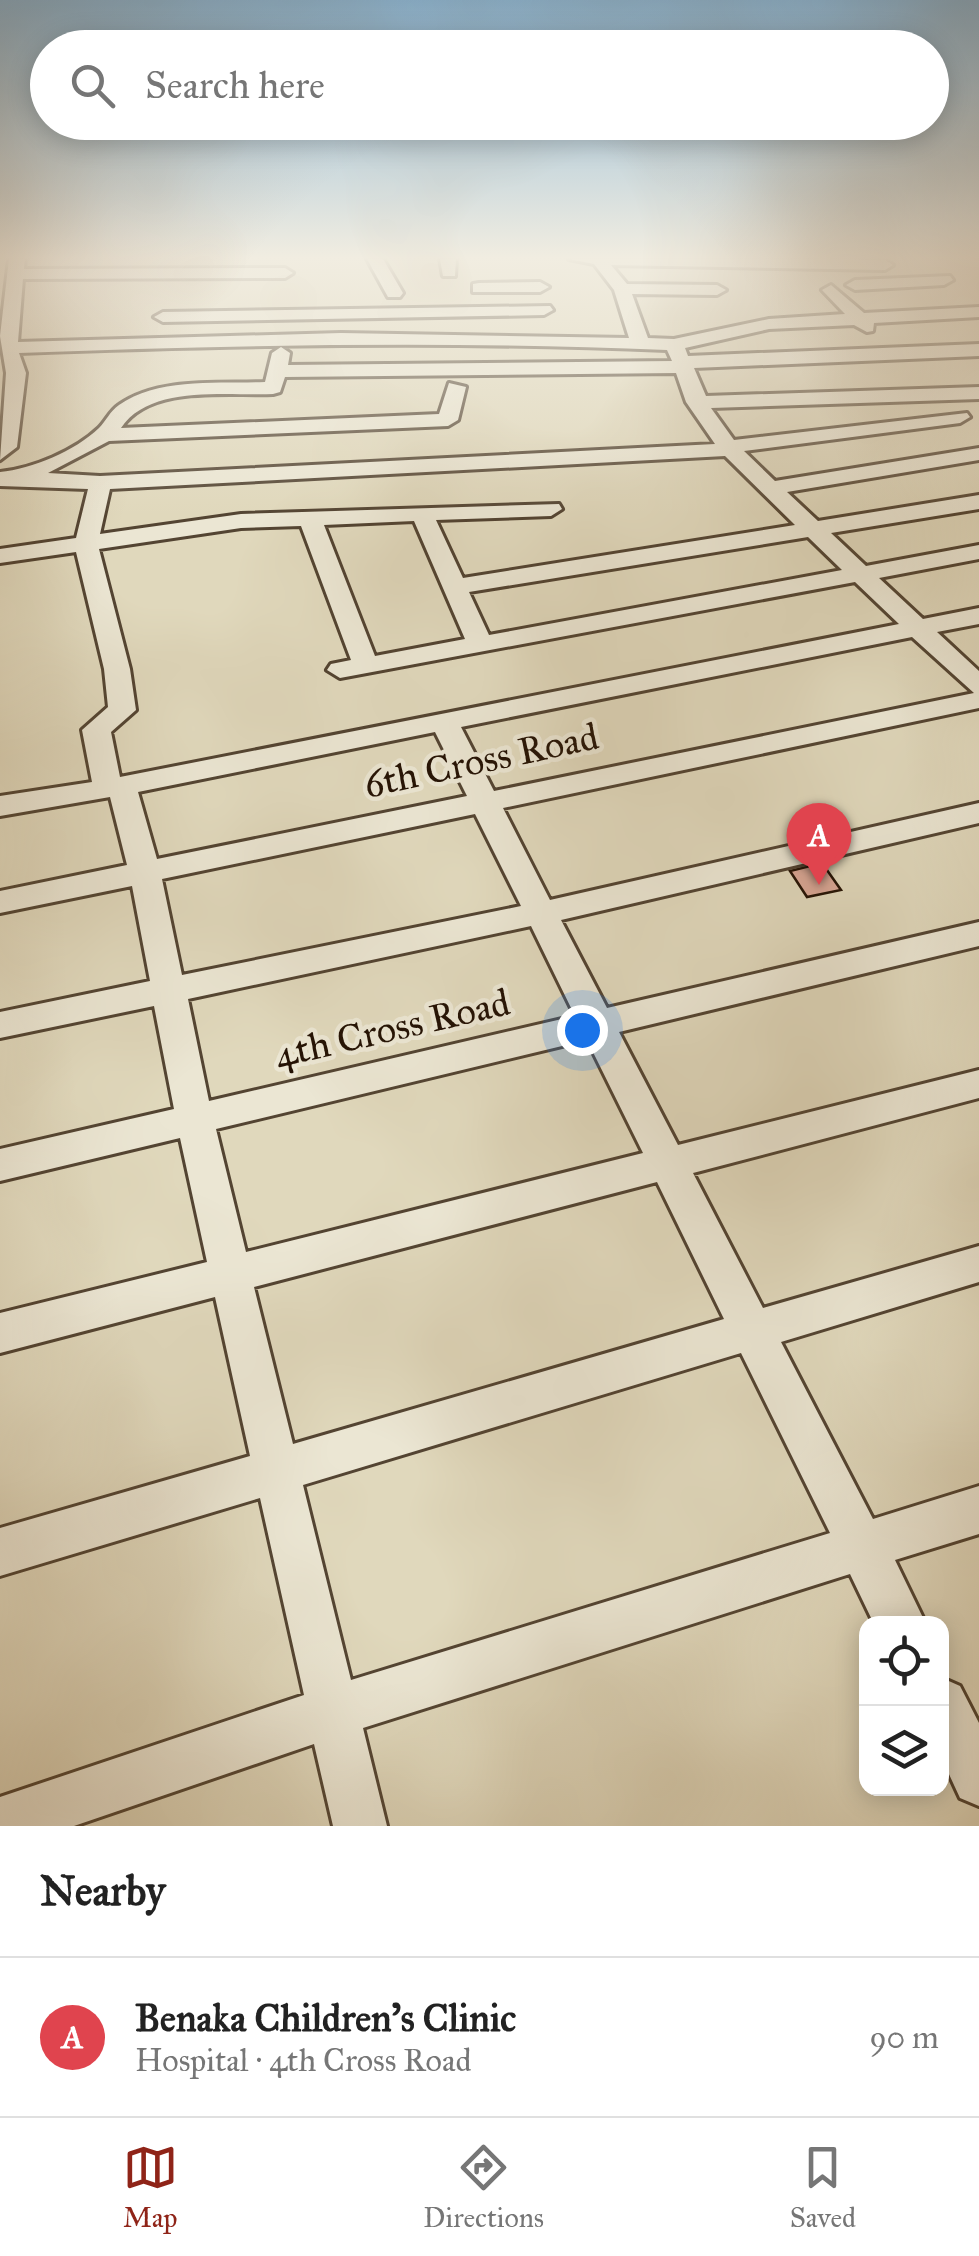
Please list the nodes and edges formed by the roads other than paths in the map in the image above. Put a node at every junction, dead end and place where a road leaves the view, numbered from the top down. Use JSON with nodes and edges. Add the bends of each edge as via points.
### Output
{"nodes":[{"id":1,"x":6,"y":344,"type":"edge"},
{"id":2,"x":291,"y":344,"type":"edge"},
{"id":3,"x":643,"y":344,"type":"edge"},
{"id":4,"x":691,"y":344,"type":"edge"},
{"id":5,"x":885,"y":344,"type":"edge"},
{"id":6,"x":979,"y":350,"type":"edge"},
{"id":7,"x":896,"y":354,"type":"junction"},
{"id":8,"x":681,"y":358,"type":"junction"},
{"id":9,"x":278,"y":371,"type":"junction"},
{"id":10,"x":8,"y":374,"type":"edge"},
{"id":11,"x":456,"y":387,"type":"dead end"},
{"id":12,"x":979,"y":393,"type":"edge"},
{"id":13,"x":940,"y":396,"type":"junction"},
{"id":14,"x":696,"y":402,"type":"junction"},
{"id":15,"x":960,"y":416,"type":"junction"},
{"id":16,"x":4,"y":430,"type":"edge"},
{"id":17,"x":979,"y":434,"type":"edge"},
{"id":18,"x":105,"y":435,"type":"junction"},
{"id":19,"x":731,"y":448,"type":"junction"},
{"id":20,"x":0,"y":454,"type":"edge"},
{"id":21,"x":979,"y":454,"type":"edge"},
{"id":22,"x":11,"y":479,"type":"edge"},
{"id":23,"x":100,"y":482,"type":"junction"},
{"id":24,"x":772,"y":488,"type":"junction"},
{"id":25,"x":979,"y":502,"type":"edge"},
{"id":26,"x":551,"y":509,"type":"dead end"},
{"id":27,"x":421,"y":512,"type":"junction"},
{"id":28,"x":310,"y":518,"type":"junction"},
{"id":29,"x":811,"y":531,"type":"junction"},
{"id":30,"x":86,"y":544,"type":"junction"},
{"id":31,"x":979,"y":552,"type":"edge"},
{"id":32,"x":0,"y":556,"type":"edge"},
{"id":33,"x":861,"y":577,"type":"junction"},
{"id":34,"x":454,"y":587,"type":"junction"},
{"id":35,"x":979,"y":616,"type":"edge"},
{"id":36,"x":918,"y":629,"type":"junction"},
{"id":37,"x":480,"y":644,"type":"junction"},
{"id":38,"x":366,"y":665,"type":"junction"},
{"id":39,"x":340,"y":670,"type":"dead end"},
{"id":40,"x":979,"y":686,"type":"edge"},
{"id":41,"x":979,"y":700,"type":"edge"},
{"id":42,"x":444,"y":722,"type":"junction"},
{"id":43,"x":115,"y":787,"type":"junction"},
{"id":44,"x":484,"y":800,"type":"junction"},
{"id":45,"x":0,"y":806,"type":"edge"},
{"id":46,"x":979,"y":813,"type":"edge"},
{"id":47,"x":145,"y":872,"type":"junction"},
{"id":48,"x":0,"y":902,"type":"edge"},
{"id":49,"x":541,"y":913,"type":"junction"},
{"id":50,"x":979,"y":934,"type":"edge"},
{"id":51,"x":166,"y":988,"type":"junction"},
{"id":52,"x":598,"y":1024,"type":"junction"},
{"id":53,"x":0,"y":1026,"type":"edge"},
{"id":54,"x":979,"y":1084,"type":"edge"},
{"id":55,"x":194,"y":1118,"type":"junction"},
{"id":56,"x":668,"y":1163,"type":"junction"},
{"id":57,"x":0,"y":1165,"type":"edge"},
{"id":58,"x":979,"y":1264,"type":"edge"},
{"id":59,"x":232,"y":1276,"type":"junction"},
{"id":60,"x":754,"y":1327,"type":"junction"},
{"id":61,"x":0,"y":1333,"type":"edge"},
{"id":62,"x":277,"y":1474,"type":"junction"},
{"id":63,"x":979,"y":1510,"type":"edge"},
{"id":64,"x":863,"y":1547,"type":"junction"},
{"id":65,"x":0,"y":1552,"type":"edge"},
{"id":66,"x":897,"y":1616,"type":"edge"},
{"id":67,"x":943,"y":1706,"type":"edge"},
{"id":68,"x":332,"y":1712,"type":"junction"},
{"id":69,"x":979,"y":1779,"type":"edge"},
{"id":70,"x":0,"y":1824,"type":"edge"},
{"id":71,"x":360,"y":1826,"type":"edge"}],
"edges":[{"from":1,"to":10,"type":"street"},
{"from":2,"to":9,"type":"street"},
{"from":3,"to":8,"type":"street"},
{"from":4,"to":8,"type":"street"},
{"from":5,"to":7,"type":"street"},
{"from":6,"to":7,"type":"street"},
{"from":7,"to":8,"type":"street"},
{"from":7,"to":13,"type":"street"},
{"from":8,"to":9,"type":"street"},
{"from":8,"to":14,"type":"street"},
{"from":9,"to":18,"type":"street","via":[[273,388],[166,396],[136,405]]},
{"from":10,"to":16,"type":"street"},
{"from":11,"to":18,"type":"street","via":[[448,420]]},
{"from":12,"to":13,"type":"street"},
{"from":13,"to":14,"type":"street"},
{"from":13,"to":15,"type":"street"},
{"from":14,"to":19,"type":"street"},
{"from":15,"to":17,"type":"street"},
{"from":15,"to":19,"type":"street"},
{"from":16,"to":20,"type":"street"},
{"from":18,"to":22,"type":"street"},
{"from":19,"to":23,"type":"street"},
{"from":19,"to":24,"type":"street"},
{"from":21,"to":24,"type":"street"},
{"from":22,"to":23,"type":"street"},
{"from":23,"to":30,"type":"street"},
{"from":24,"to":29,"type":"street"},
{"from":25,"to":29,"type":"street"},
{"from":26,"to":27,"type":"street"},
{"from":27,"to":28,"type":"street"},
{"from":27,"to":34,"type":"street"},
{"from":28,"to":30,"type":"street"},
{"from":28,"to":38,"type":"street"},
{"from":29,"to":33,"type":"street"},
{"from":29,"to":34,"type":"street"},
{"from":30,"to":32,"type":"street"},
{"from":30,"to":43,"type":"street","via":[[117,668],[122,710],[96,730]]},
{"from":31,"to":33,"type":"street"},
{"from":33,"to":36,"type":"street"},
{"from":33,"to":37,"type":"street"},
{"from":34,"to":37,"type":"street"},
{"from":35,"to":36,"type":"street"},
{"from":36,"to":40,"type":"street"},
{"from":36,"to":42,"type":"street"},
{"from":37,"to":38,"type":"street"},
{"from":38,"to":39,"type":"street"},
{"from":41,"to":44,"type":"street","name":"6th Cross Road"},
{"from":42,"to":43,"type":"street"},
{"from":42,"to":44,"type":"street"},
{"from":43,"to":45,"type":"street"},
{"from":43,"to":47,"type":"street"},
{"from":44,"to":47,"type":"street","name":"6th Cross Road"},
{"from":44,"to":49,"type":"street"},
{"from":46,"to":49,"type":"street"},
{"from":47,"to":48,"type":"street","name":"6th Cross Road"},
{"from":47,"to":51,"type":"street"},
{"from":49,"to":51,"type":"street"},
{"from":49,"to":52,"type":"street"},
{"from":50,"to":52,"type":"street","name":"4th Cross Road"},
{"from":51,"to":53,"type":"street"},
{"from":51,"to":55,"type":"street"},
{"from":52,"to":55,"type":"street","name":"4th Cross Road"},
{"from":52,"to":56,"type":"street"},
{"from":54,"to":56,"type":"street"},
{"from":55,"to":57,"type":"street","name":"4th Cross Road"},
{"from":55,"to":59,"type":"street"},
{"from":56,"to":59,"type":"street"},
{"from":56,"to":60,"type":"street"},
{"from":58,"to":60,"type":"street"},
{"from":59,"to":61,"type":"street"},
{"from":59,"to":62,"type":"street"},
{"from":60,"to":62,"type":"street"},
{"from":60,"to":64,"type":"street"},
{"from":62,"to":65,"type":"street"},
{"from":62,"to":68,"type":"street"},
{"from":63,"to":64,"type":"street"},
{"from":64,"to":66,"type":"street"},
{"from":64,"to":68,"type":"street"},
{"from":67,"to":69,"type":"street"},
{"from":68,"to":70,"type":"street"},
{"from":68,"to":71,"type":"street"}]}
